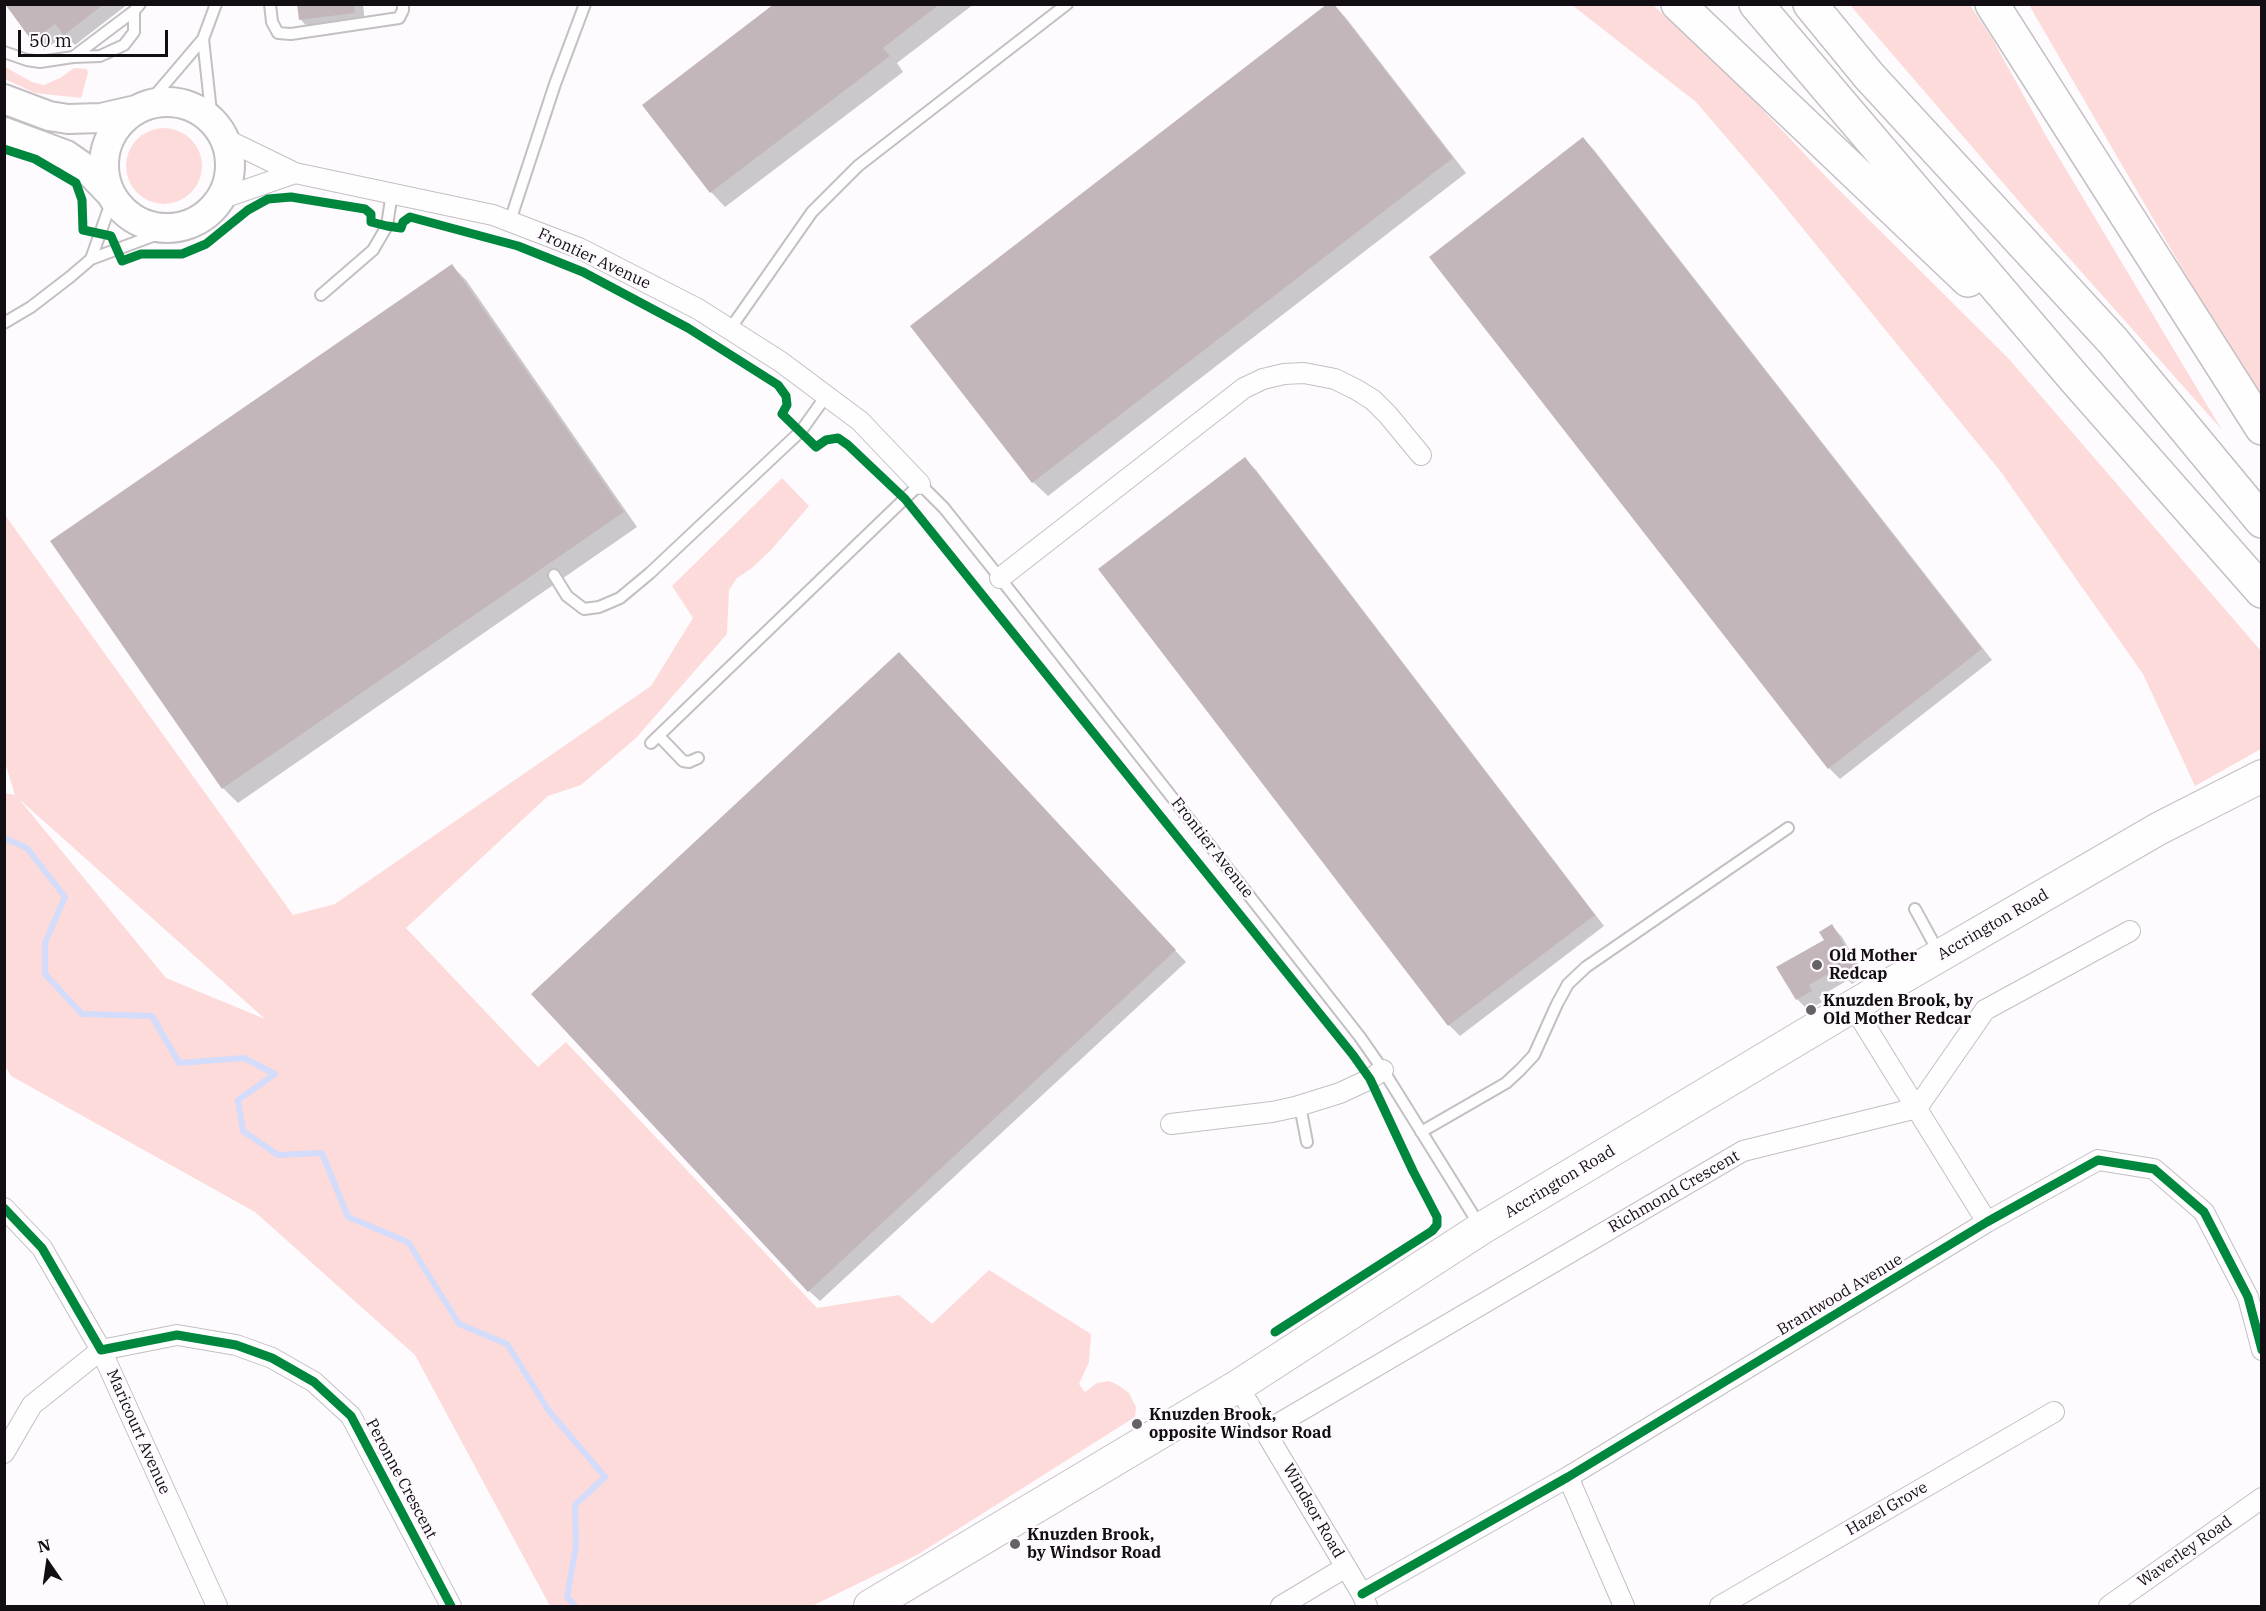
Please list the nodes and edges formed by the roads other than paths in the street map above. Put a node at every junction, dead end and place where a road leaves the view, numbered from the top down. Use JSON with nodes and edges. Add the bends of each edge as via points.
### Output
{"nodes":[{"id":1,"x":216,"y":4,"type":"edge"},
{"id":2,"x":270,"y":4,"type":"edge"},
{"id":3,"x":403,"y":4,"type":"edge"},
{"id":4,"x":585,"y":4,"type":"edge"},
{"id":5,"x":1067,"y":4,"type":"edge"},
{"id":6,"x":1678,"y":4,"type":"edge"},
{"id":7,"x":1756,"y":4,"type":"edge"},
{"id":8,"x":1810,"y":4,"type":"edge"},
{"id":9,"x":1992,"y":4,"type":"edge"},
{"id":10,"x":137,"y":8,"type":"edge"},
{"id":11,"x":203,"y":39,"type":"junction"},
{"id":12,"x":4,"y":52,"type":"edge"},
{"id":13,"x":73,"y":57,"type":"junction"},
{"id":14,"x":4,"y":99,"type":"edge"},
{"id":15,"x":142,"y":108,"type":"junction"},
{"id":16,"x":218,"y":130,"type":"junction"},
{"id":17,"x":4,"y":132,"type":"edge"},
{"id":18,"x":295,"y":173,"type":"junction"},
{"id":19,"x":392,"y":192,"type":"junction"},
{"id":20,"x":112,"y":195,"type":"junction"},
{"id":21,"x":220,"y":199,"type":"junction"},
{"id":22,"x":510,"y":221,"type":"junction"},
{"id":23,"x":174,"y":228,"type":"junction"},
{"id":24,"x":91,"y":259,"type":"junction"},
{"id":25,"x":321,"y":295,"type":"dead end"},
{"id":26,"x":4,"y":323,"type":"edge"},
{"id":27,"x":730,"y":329,"type":"junction"},
{"id":28,"x":2075,"y":379,"type":"junction"},
{"id":29,"x":826,"y":396,"type":"junction"},
{"id":30,"x":2262,"y":428,"type":"edge"},
{"id":31,"x":1421,"y":455,"type":"dead end"},
{"id":32,"x":920,"y":484,"type":"junction"},
{"id":33,"x":2262,"y":521,"type":"edge"},
{"id":34,"x":554,"y":575,"type":"dead end"},
{"id":35,"x":1000,"y":578,"type":"junction"},
{"id":36,"x":2262,"y":591,"type":"edge"},
{"id":37,"x":698,"y":759,"type":"dead end"},
{"id":38,"x":2262,"y":776,"type":"edge"},
{"id":39,"x":1788,"y":828,"type":"dead end"},
{"id":40,"x":1915,"y":909,"type":"dead end"},
{"id":41,"x":2130,"y":931,"type":"dead end"},
{"id":42,"x":1941,"y":955,"type":"junction"},
{"id":43,"x":1853,"y":1006,"type":"junction"},
{"id":44,"x":1383,"y":1070,"type":"junction"},
{"id":45,"x":1300,"y":1106,"type":"junction"},
{"id":46,"x":1917,"y":1108,"type":"junction"},
{"id":47,"x":1171,"y":1124,"type":"dead end"},
{"id":48,"x":1421,"y":1132,"type":"junction"},
{"id":49,"x":1307,"y":1142,"type":"dead end"},
{"id":50,"x":4,"y":1208,"type":"edge"},
{"id":51,"x":1988,"y":1222,"type":"junction"},
{"id":52,"x":1482,"y":1228,"type":"junction"},
{"id":53,"x":102,"y":1350,"type":"junction"},
{"id":54,"x":2262,"y":1350,"type":"edge"},
{"id":55,"x":1238,"y":1386,"type":"junction"},
{"id":56,"x":2054,"y":1412,"type":"dead end"},
{"id":57,"x":1266,"y":1431,"type":"junction"},
{"id":58,"x":4,"y":1453,"type":"edge"},
{"id":59,"x":1568,"y":1477,"type":"junction"},
{"id":60,"x":2262,"y":1498,"type":"edge"},
{"id":61,"x":1346,"y":1567,"type":"junction"},
{"id":62,"x":1364,"y":1600,"type":"edge"},
{"id":63,"x":217,"y":1606,"type":"edge"},
{"id":64,"x":451,"y":1606,"type":"edge"},
{"id":65,"x":870,"y":1606,"type":"edge"},
{"id":66,"x":1281,"y":1606,"type":"edge"},
{"id":67,"x":1624,"y":1606,"type":"edge"},
{"id":68,"x":1720,"y":1606,"type":"edge"},
{"id":69,"x":2109,"y":1606,"type":"edge"}],
"edges":[{"from":1,"to":11,"type":"lane"},
{"from":2,"to":3,"type":"lane","via":[[278,33],[291,34],[399,18]]},
{"from":4,"to":22,"type":"lane"},
{"from":5,"to":27,"type":"lane","via":[[858,166],[812,212]]},
{"from":6,"to":28,"type":"highway"},
{"from":7,"to":28,"type":"highway"},
{"from":8,"to":33,"type":"highway","via":[[1869,76],[2113,341]]},
{"from":9,"to":30,"type":"highway"},
{"from":10,"to":13,"type":"lane"},
{"from":10,"to":13,"type":"lane","via":[[134,32],[124,45],[100,56]]},
{"from":11,"to":15,"type":"lane"},
{"from":11,"to":16,"type":"lane"},
{"from":12,"to":13,"type":"lane","via":[[40,62]]},
{"from":14,"to":15,"type":"street","via":[[68,119],[101,118]]},
{"from":15,"to":16,"type":"street","via":[[164,102],[182,104],[198,110]]},
{"from":15,"to":20,"type":"street","via":[[122,122],[110,137],[105,176]]},
{"from":16,"to":18,"type":"street","name":"Frontier Avenue"},
{"from":16,"to":21,"type":"street","via":[[229,154],[230,169]]},
{"from":17,"to":20,"type":"street","via":[[66,154]]},
{"from":18,"to":19,"type":"street","name":"Frontier Avenue"},
{"from":18,"to":21,"type":"street"},
{"from":19,"to":22,"type":"street","name":"Frontier Avenue"},
{"from":19,"to":25,"type":"lane","via":[[387,226],[373,250]]},
{"from":20,"to":23,"type":"street","via":[[138,221]]},
{"from":20,"to":24,"type":"lane"},
{"from":21,"to":23,"type":"street","via":[[208,213]]},
{"from":22,"to":27,"type":"street","name":"Frontier Avenue","via":[[579,248]]},
{"from":23,"to":24,"type":"lane"},
{"from":24,"to":26,"type":"lane","via":[[31,307]]},
{"from":27,"to":29,"type":"street","name":"Frontier Avenue"},
{"from":28,"to":36,"type":"highway"},
{"from":29,"to":32,"type":"street","name":"Frontier Avenue","via":[[860,421]]},
{"from":29,"to":34,"type":"lane","via":[[801,431],[620,598],[599,608],[584,609],[567,596]]},
{"from":31,"to":35,"type":"street","via":[[1373,400],[1349,386],[1322,375],[1304,373],[1263,380],[1244,388]]},
{"from":32,"to":35,"type":"lane","name":"Frontier Avenue"},
{"from":32,"to":37,"type":"lane","via":[[655,740],[684,760]]},
{"from":35,"to":44,"type":"lane","name":"Frontier Avenue"},
{"from":38,"to":42,"type":"main road","name":"Accrington Road","via":[[2158,829]]},
{"from":39,"to":48,"type":"lane","via":[[1586,967],[1569,984],[1534,1055],[1520,1070],[1506,1083]]},
{"from":40,"to":42,"type":"lane"},
{"from":41,"to":46,"type":"street","via":[[1985,1010]]},
{"from":42,"to":43,"type":"main road","name":"Accrington Road"},
{"from":43,"to":46,"type":"street"},
{"from":43,"to":52,"type":"main road","name":"Accrington Road"},
{"from":44,"to":45,"type":"street","via":[[1340,1093]]},
{"from":44,"to":48,"type":"lane","name":"Frontier Avenue"},
{"from":45,"to":47,"type":"street"},
{"from":45,"to":49,"type":"lane"},
{"from":46,"to":51,"type":"street"},
{"from":46,"to":57,"type":"street","name":"Richmond Crescent","via":[[1743,1151]]},
{"from":48,"to":52,"type":"lane","name":"Frontier Avenue"},
{"from":50,"to":53,"type":"street","name":"Maricourt Avenue","via":[[42,1248]]},
{"from":51,"to":54,"type":"street","name":"Brantwood Avenue","via":[[2098,1160],[2154,1169],[2204,1212],[2248,1298]]},
{"from":51,"to":59,"type":"street","name":"Brantwood Avenue"},
{"from":52,"to":55,"type":"main road","name":"Accrington Road"},
{"from":53,"to":58,"type":"street","name":"Peronne Crescent","via":[[32,1405]]},
{"from":53,"to":63,"type":"street","name":"Maricourt Avenue"},
{"from":53,"to":64,"type":"street","name":"Peronne Crescent","via":[[177,1335],[263,1354],[314,1382],[351,1416]]},
{"from":55,"to":57,"type":"street","name":"Windsor Road"},
{"from":55,"to":65,"type":"main road","name":"Accrington Road"},
{"from":56,"to":68,"type":"street","name":"Hazel Grove"},
{"from":57,"to":61,"type":"street","name":"Windsor Road"},
{"from":59,"to":62,"type":"street","name":"Brantwood Avenue"},
{"from":59,"to":67,"type":"street"},
{"from":60,"to":69,"type":"street","name":"Waverley Road"},
{"from":61,"to":62,"type":"street","name":"Windsor Road"},
{"from":61,"to":66,"type":"street"}]}
